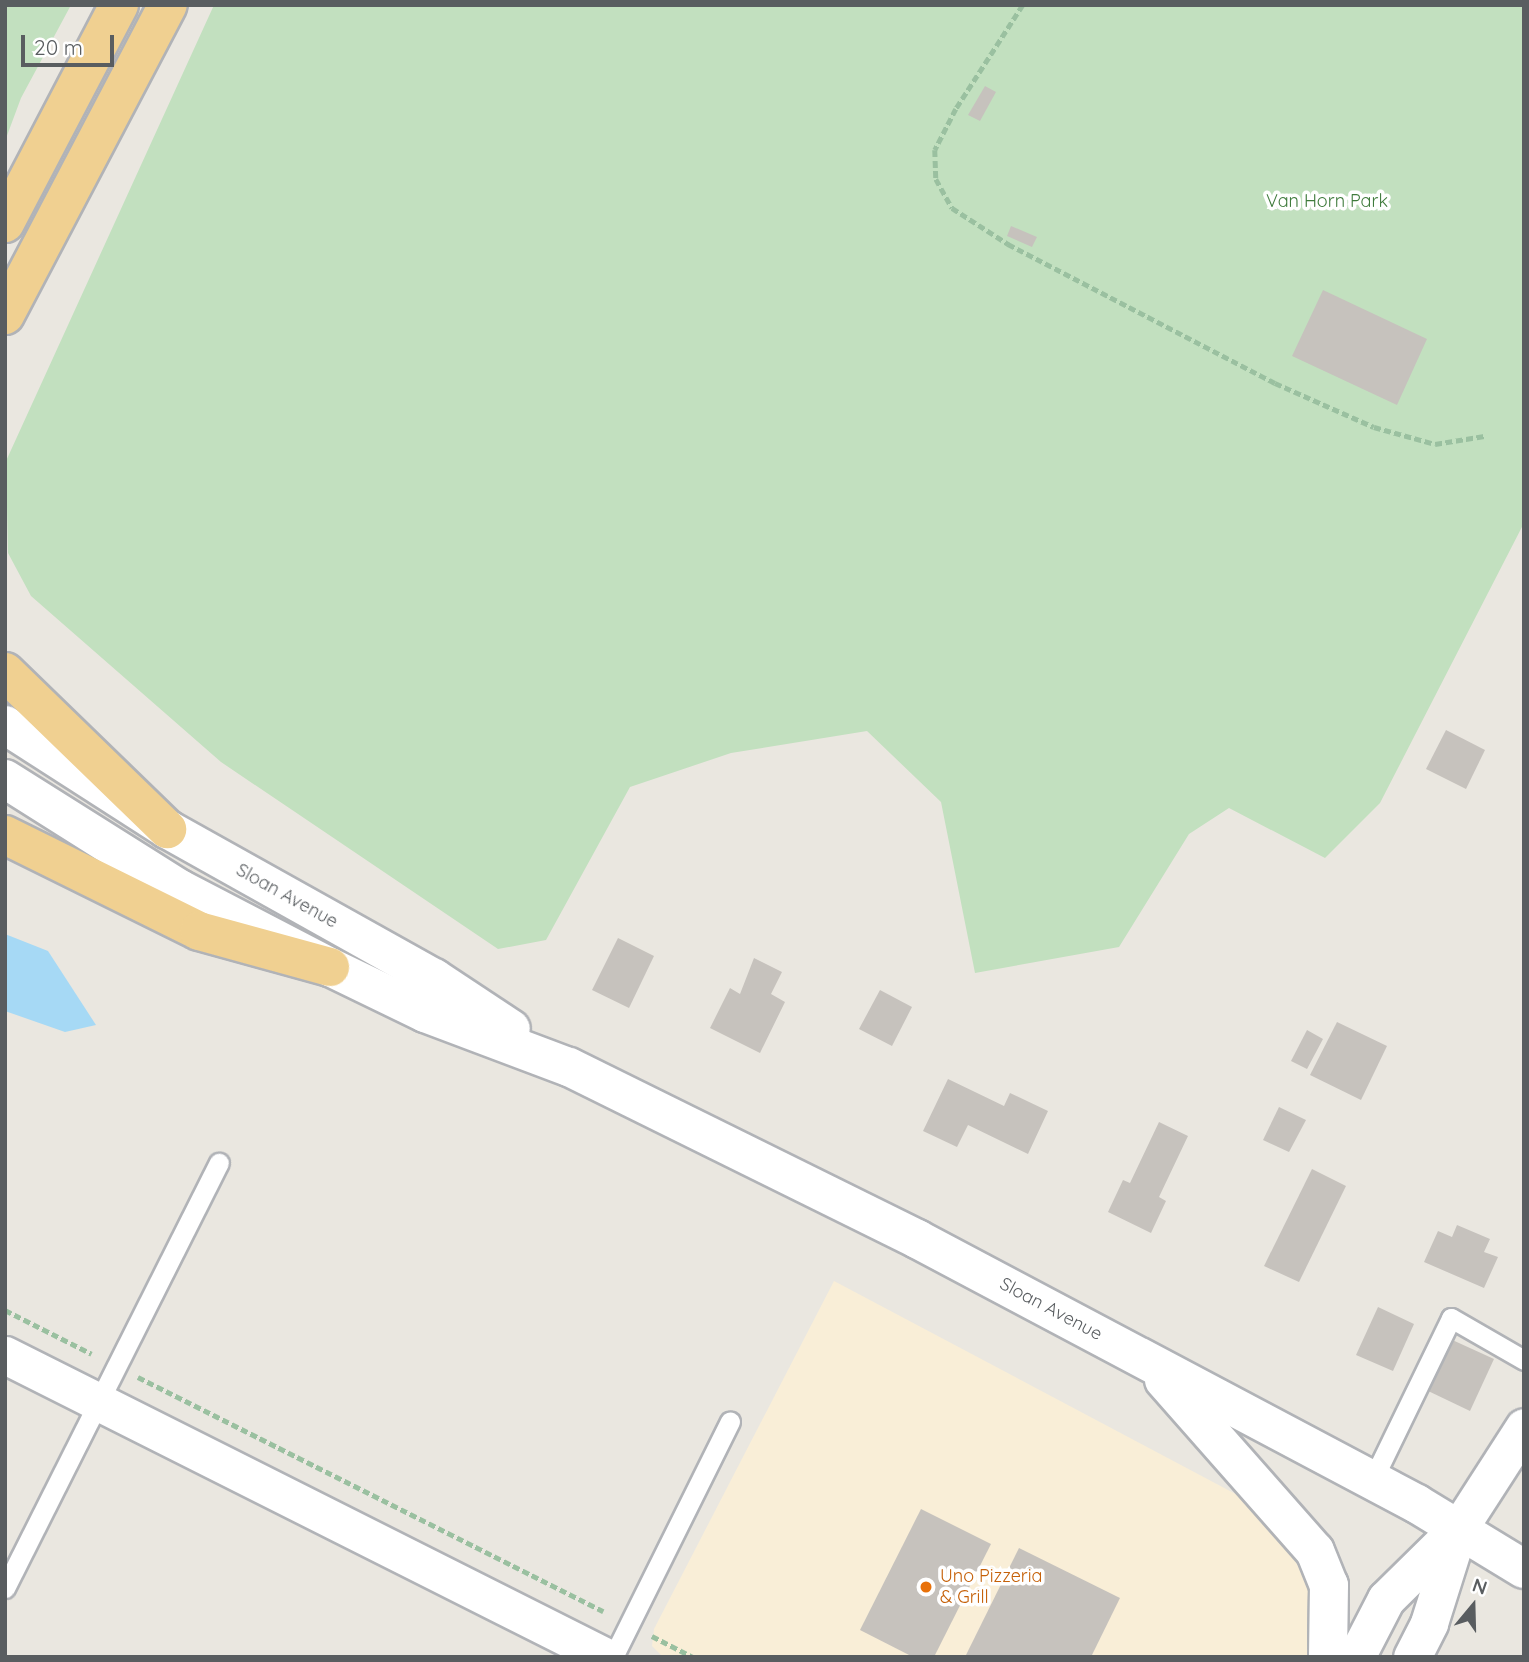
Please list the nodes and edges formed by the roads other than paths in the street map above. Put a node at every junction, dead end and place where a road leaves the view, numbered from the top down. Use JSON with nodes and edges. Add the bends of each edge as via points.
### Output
{"nodes":[{"id":1,"x":119,"y":5,"type":"edge"},
{"id":2,"x":168,"y":5,"type":"edge"},
{"id":3,"x":5,"y":223,"type":"edge"},
{"id":4,"x":5,"y":315,"type":"edge"},
{"id":5,"x":5,"y":672,"type":"edge"},
{"id":6,"x":5,"y":725,"type":"edge"},
{"id":7,"x":5,"y":779,"type":"edge"},
{"id":8,"x":167,"y":829,"type":"junction"},
{"id":9,"x":5,"y":835,"type":"edge"},
{"id":10,"x":330,"y":967,"type":"junction"},
{"id":11,"x":569,"y":1067,"type":"junction"},
{"id":12,"x":219,"y":1163,"type":"dead end"},
{"id":13,"x":5,"y":1355,"type":"edge"},
{"id":14,"x":1146,"y":1360,"type":"junction"},
{"id":15,"x":1524,"y":1360,"type":"edge"},
{"id":16,"x":98,"y":1403,"type":"junction"},
{"id":17,"x":730,"y":1421,"type":"dead end"},
{"id":18,"x":1524,"y":1427,"type":"edge"},
{"id":19,"x":1372,"y":1481,"type":"junction"},
{"id":20,"x":1459,"y":1528,"type":"junction"},
{"id":21,"x":1523,"y":1570,"type":"edge"},
{"id":22,"x":5,"y":1588,"type":"edge"},
{"id":23,"x":606,"y":1657,"type":"edge"},
{"id":24,"x":612,"y":1657,"type":"edge"},
{"id":25,"x":1328,"y":1657,"type":"edge"},
{"id":26,"x":1356,"y":1657,"type":"edge"},
{"id":27,"x":1412,"y":1657,"type":"edge"}],
"edges":[{"from":1,"to":3,"type":"highway"},
{"from":2,"to":4,"type":"highway"},
{"from":5,"to":8,"type":"highway"},
{"from":6,"to":8,"type":"main road","name":"Sloan Avenue"},
{"from":7,"to":10,"type":"main road","name":"Sloan Avenue","via":[[180,888]]},
{"from":8,"to":11,"type":"main road","name":"Sloan Avenue","via":[[434,978]]},
{"from":9,"to":10,"type":"highway","via":[[199,931]]},
{"from":10,"to":11,"type":"main road","name":"Sloan Avenue","via":[[425,1013]]},
{"from":11,"to":14,"type":"main road","name":"Sloan Avenue","via":[[917,1239]]},
{"from":12,"to":16,"type":"lane"},
{"from":13,"to":16,"type":"street"},
{"from":14,"to":19,"type":"main road","name":"Sloan Avenue"},
{"from":14,"to":25,"type":"main road","via":[[1315,1551],[1329,1585]]},
{"from":15,"to":19,"type":"lane","via":[[1451,1318]]},
{"from":16,"to":22,"type":"lane"},
{"from":16,"to":23,"type":"street"},
{"from":17,"to":24,"type":"lane"},
{"from":18,"to":20,"type":"street"},
{"from":19,"to":20,"type":"main road","name":"Sloan Avenue"},
{"from":20,"to":21,"type":"main road","name":"Sloan Avenue"},
{"from":20,"to":26,"type":"street","via":[[1387,1599]]},
{"from":20,"to":27,"type":"street","via":[[1429,1623]]}]}
